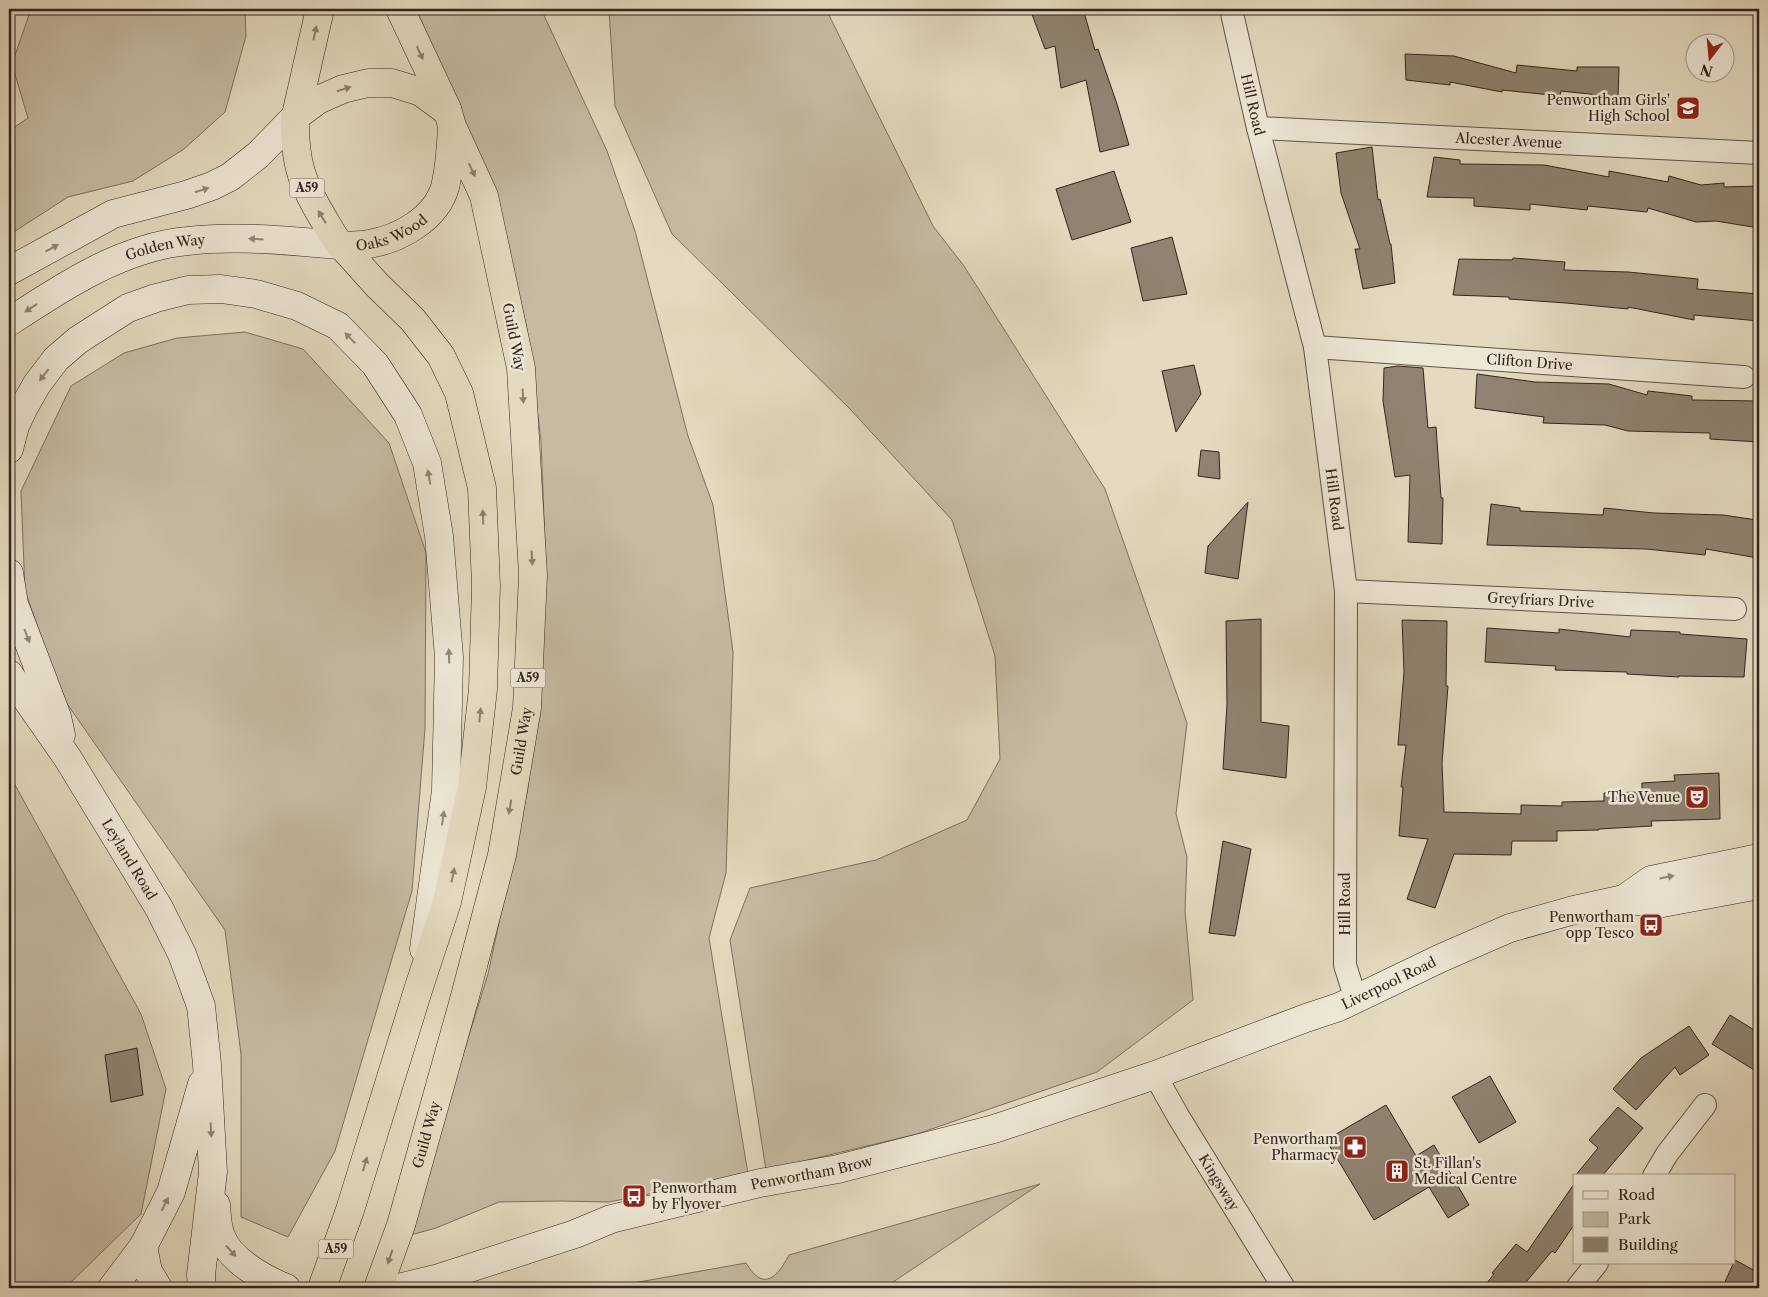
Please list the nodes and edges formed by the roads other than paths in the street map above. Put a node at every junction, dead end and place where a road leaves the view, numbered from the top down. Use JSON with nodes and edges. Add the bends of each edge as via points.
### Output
{"nodes":[{"id":1,"x":320,"y":9,"type":"edge"},
{"id":2,"x":400,"y":9,"type":"edge"},
{"id":3,"x":1231,"y":9,"type":"edge"},
{"id":4,"x":296,"y":116,"type":"junction"},
{"id":5,"x":450,"y":119,"type":"junction"},
{"id":6,"x":1258,"y":128,"type":"junction"},
{"id":7,"x":1759,"y":153,"type":"edge"},
{"id":8,"x":341,"y":245,"type":"junction"},
{"id":9,"x":9,"y":271,"type":"edge"},
{"id":10,"x":9,"y":322,"type":"edge"},
{"id":11,"x":1315,"y":348,"type":"junction"},
{"id":12,"x":1744,"y":377,"type":"dead end"},
{"id":13,"x":9,"y":449,"type":"edge"},
{"id":14,"x":9,"y":572,"type":"edge"},
{"id":15,"x":1346,"y":591,"type":"junction"},
{"id":16,"x":1735,"y":609,"type":"dead end"},
{"id":17,"x":9,"y":674,"type":"edge"},
{"id":18,"x":67,"y":757,"type":"junction"},
{"id":19,"x":1759,"y":858,"type":"edge"},
{"id":20,"x":1759,"y":885,"type":"edge"},
{"id":21,"x":1624,"y":899,"type":"junction"},
{"id":22,"x":419,"y":987,"type":"junction"},
{"id":23,"x":1356,"y":1000,"type":"junction"},
{"id":24,"x":207,"y":1064,"type":"junction"},
{"id":25,"x":1155,"y":1075,"type":"junction"},
{"id":26,"x":1705,"y":1105,"type":"dead end"},
{"id":27,"x":214,"y":1172,"type":"junction"},
{"id":28,"x":1655,"y":1174,"type":"edge"},
{"id":29,"x":143,"y":1247,"type":"junction"},
{"id":30,"x":1596,"y":1264,"type":"edge"},
{"id":31,"x":112,"y":1288,"type":"edge"},
{"id":32,"x":158,"y":1288,"type":"edge"},
{"id":33,"x":202,"y":1288,"type":"edge"},
{"id":34,"x":286,"y":1288,"type":"edge"},
{"id":35,"x":322,"y":1288,"type":"edge"},
{"id":36,"x":378,"y":1288,"type":"edge"},
{"id":37,"x":398,"y":1288,"type":"edge"},
{"id":38,"x":1284,"y":1288,"type":"edge"},
{"id":39,"x":1577,"y":1288,"type":"edge"}],
"edges":[{"from":4,"to":1,"type":"highway","number":"A59","one_way":true},
{"from":2,"to":5,"type":"highway","number":"A59","one_way":true},
{"from":3,"to":6,"type":"street","name":"Hill Road"},
{"from":4,"to":5,"type":"highway","number":"A59","one_way":true,"via":[[318,100],[343,89],[368,83],[392,83],[421,92]]},
{"from":8,"to":4,"type":"highway","name":"Oaks Wood","number":"A59","one_way":true,"via":[[312,200],[300,171],[295,142]]},
{"from":9,"to":4,"type":"main road","one_way":true,"via":[[113,214],[186,195],[230,177],[258,155]]},
{"from":5,"to":8,"type":"highway","name":"Oaks Wood","number":"A59","via":[[450,158],[444,189],[434,209],[413,227],[387,240],[367,245]]},
{"from":5,"to":36,"type":"highway","name":"Guild Way","number":"A59","one_way":true,"via":[[484,196],[521,368],[533,575],[527,708],[502,855],[401,1225]]},
{"from":6,"to":7,"type":"street","name":"Alcester Avenue"},
{"from":6,"to":11,"type":"street","name":"Hill Road"},
{"from":8,"to":10,"type":"main road","name":"Golden Way","one_way":true,"via":[[186,240],[144,250],[92,272]]},
{"from":22,"to":8,"type":"highway","number":"A59","one_way":true,"via":[[447,902],[472,787],[483,689],[486,586],[482,488],[458,393],[441,356],[413,320]]},
{"from":11,"to":12,"type":"street","name":"Clifton Drive"},
{"from":11,"to":15,"type":"street","name":"Hill Road"},
{"from":22,"to":13,"type":"main road","one_way":true,"via":[[446,790],[449,657],[439,536],[427,463],[408,415],[375,364],[338,326],[297,306],[230,290],[188,290],[128,308],[78,340],[56,359],[24,407]]},
{"from":14,"to":18,"type":"main road","one_way":true,"via":[[14,604],[57,716]]},
{"from":15,"to":16,"type":"street","name":"Greyfriars Drive"},
{"from":15,"to":23,"type":"street","name":"Hill Road","via":[[1345,965]]},
{"from":17,"to":18,"type":"main road","name":"Leyland Road"},
{"from":18,"to":24,"type":"main road","name":"Leyland Road","via":[[159,908],[182,954],[201,1006]]},
{"from":21,"to":19,"type":"main road","name":"Liverpool Road","one_way":true,"via":[[1651,880]]},
{"from":20,"to":21,"type":"main road","name":"Liverpool Road","via":[[1656,904]]},
{"from":21,"to":23,"type":"main road","name":"Liverpool Road","via":[[1510,928]]},
{"from":35,"to":22,"type":"highway","number":"A59","one_way":true,"via":[[350,1210]]},
{"from":23,"to":25,"type":"main road","name":"Liverpool Road"},
{"from":24,"to":27,"type":"main road","name":"Leyland Road","one_way":true},
{"from":29,"to":24,"type":"main road","name":"Leyland Road","one_way":true,"via":[[171,1192]]},
{"from":25,"to":37,"type":"main road","name":"Penwortham Brow","via":[[994,1129],[838,1169],[760,1182],[611,1219],[575,1234]]},
{"from":25,"to":38,"type":"street","name":"Kingsway"},
{"from":26,"to":28,"type":"street"},
{"from":27,"to":33,"type":"main road","name":"Leyland Road"},
{"from":27,"to":34,"type":"main road","one_way":true,"via":[[217,1218],[224,1243],[249,1269]]},
{"from":29,"to":31,"type":"main road","name":"Leyland Road"},
{"from":29,"to":32,"type":"main road","via":[[148,1270]]},
{"from":30,"to":39,"type":"street"}]}
